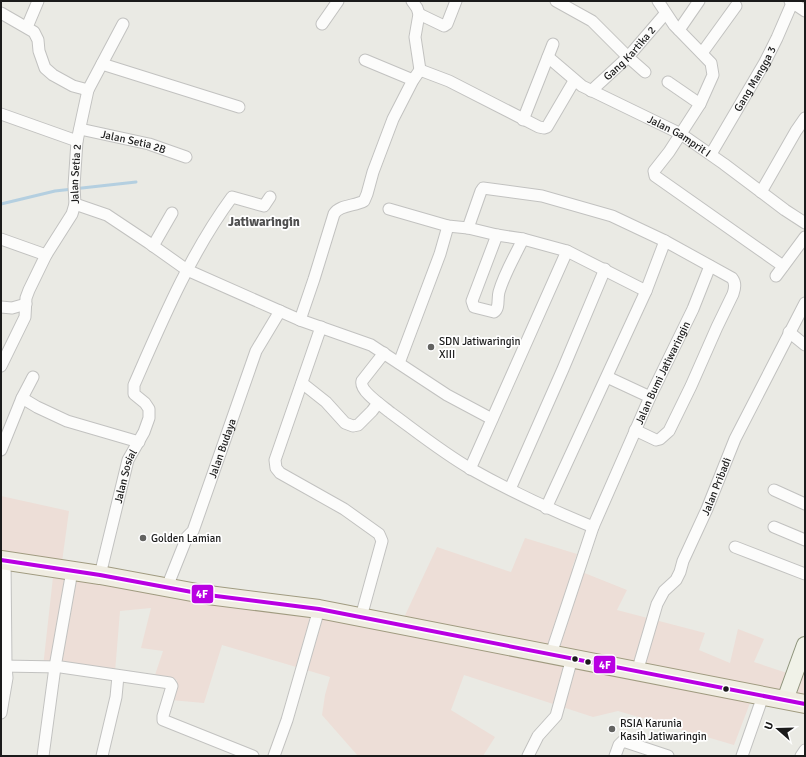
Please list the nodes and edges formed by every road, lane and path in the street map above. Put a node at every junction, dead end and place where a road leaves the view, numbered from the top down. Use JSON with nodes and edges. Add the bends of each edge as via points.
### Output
{"nodes":[{"id":1,"x":38,"y":1,"type":"edge"},
{"id":2,"x":338,"y":1,"type":"edge"},
{"id":3,"x":412,"y":1,"type":"edge"},
{"id":4,"x":456,"y":1,"type":"edge"},
{"id":5,"x":556,"y":1,"type":"edge"},
{"id":6,"x":658,"y":1,"type":"edge"},
{"id":7,"x":700,"y":1,"type":"edge"},
{"id":8,"x":792,"y":1,"type":"edge"},
{"id":9,"x":736,"y":6,"type":"dead end"},
{"id":10,"x":805,"y":11,"type":"edge"},
{"id":11,"x":1,"y":13,"type":"edge"},
{"id":12,"x":419,"y":14,"type":"junction"},
{"id":13,"x":666,"y":14,"type":"junction"},
{"id":14,"x":123,"y":24,"type":"dead end"},
{"id":15,"x":322,"y":24,"type":"dead end"},
{"id":16,"x":27,"y":27,"type":"junction"},
{"id":17,"x":679,"y":30,"type":"junction"},
{"id":18,"x":553,"y":44,"type":"dead end"},
{"id":19,"x":702,"y":53,"type":"junction"},
{"id":20,"x":548,"y":57,"type":"junction"},
{"id":21,"x":628,"y":57,"type":"junction"},
{"id":22,"x":365,"y":60,"type":"dead end"},
{"id":23,"x":102,"y":64,"type":"junction"},
{"id":24,"x":420,"y":70,"type":"junction"},
{"id":25,"x":645,"y":72,"type":"dead end"},
{"id":26,"x":413,"y":80,"type":"junction"},
{"id":27,"x":574,"y":81,"type":"junction"},
{"id":28,"x":668,"y":82,"type":"dead end"},
{"id":29,"x":88,"y":90,"type":"junction"},
{"id":30,"x":591,"y":91,"type":"junction"},
{"id":31,"x":700,"y":104,"type":"junction"},
{"id":32,"x":240,"y":107,"type":"dead end"},
{"id":33,"x":1,"y":114,"type":"edge"},
{"id":34,"x":805,"y":118,"type":"edge"},
{"id":35,"x":523,"y":120,"type":"junction"},
{"id":36,"x":80,"y":129,"type":"junction"},
{"id":37,"x":681,"y":134,"type":"junction"},
{"id":38,"x":77,"y":141,"type":"junction"},
{"id":39,"x":711,"y":154,"type":"junction"},
{"id":40,"x":186,"y":157,"type":"dead end"},
{"id":41,"x":762,"y":192,"type":"junction"},
{"id":42,"x":270,"y":197,"type":"dead end"},
{"id":43,"x":75,"y":204,"type":"junction"},
{"id":44,"x":389,"y":209,"type":"dead end"},
{"id":45,"x":172,"y":213,"type":"dead end"},
{"id":46,"x":805,"y":223,"type":"edge"},
{"id":47,"x":448,"y":226,"type":"junction"},
{"id":48,"x":468,"y":228,"type":"junction"},
{"id":49,"x":498,"y":235,"type":"junction"},
{"id":50,"x":805,"y":237,"type":"edge"},
{"id":51,"x":1,"y":239,"type":"edge"},
{"id":52,"x":523,"y":239,"type":"junction"},
{"id":53,"x":665,"y":241,"type":"junction"},
{"id":54,"x":153,"y":246,"type":"junction"},
{"id":55,"x":567,"y":251,"type":"junction"},
{"id":56,"x":46,"y":255,"type":"junction"},
{"id":57,"x":710,"y":266,"type":"junction"},
{"id":58,"x":783,"y":266,"type":"junction"},
{"id":59,"x":187,"y":270,"type":"junction"},
{"id":60,"x":605,"y":270,"type":"junction"},
{"id":61,"x":776,"y":276,"type":"dead end"},
{"id":62,"x":646,"y":291,"type":"junction"},
{"id":63,"x":805,"y":303,"type":"edge"},
{"id":64,"x":26,"y":304,"type":"junction"},
{"id":65,"x":1,"y":307,"type":"edge"},
{"id":66,"x":280,"y":311,"type":"junction"},
{"id":67,"x":300,"y":320,"type":"junction"},
{"id":68,"x":321,"y":327,"type":"junction"},
{"id":69,"x":789,"y":332,"type":"junction"},
{"id":70,"x":1,"y":341,"type":"edge"},
{"id":71,"x":805,"y":345,"type":"edge"},
{"id":72,"x":11,"y":347,"type":"junction"},
{"id":73,"x":384,"y":353,"type":"junction"},
{"id":74,"x":398,"y":363,"type":"junction"},
{"id":75,"x":1,"y":366,"type":"edge"},
{"id":76,"x":33,"y":377,"type":"dead end"},
{"id":77,"x":607,"y":377,"type":"junction"},
{"id":78,"x":302,"y":382,"type":"junction"},
{"id":79,"x":650,"y":397,"type":"junction"},
{"id":80,"x":22,"y":398,"type":"junction"},
{"id":81,"x":378,"y":403,"type":"junction"},
{"id":82,"x":492,"y":419,"type":"junction"},
{"id":83,"x":635,"y":430,"type":"junction"},
{"id":84,"x":139,"y":442,"type":"junction"},
{"id":85,"x":1,"y":450,"type":"edge"},
{"id":86,"x":470,"y":469,"type":"junction"},
{"id":87,"x":510,"y":489,"type":"junction"},
{"id":88,"x":774,"y":490,"type":"dead end"},
{"id":89,"x":805,"y":504,"type":"edge"},
{"id":90,"x":546,"y":508,"type":"junction"},
{"id":91,"x":593,"y":527,"type":"junction"},
{"id":92,"x":774,"y":527,"type":"dead end"},
{"id":93,"x":805,"y":540,"type":"edge"},
{"id":94,"x":735,"y":547,"type":"dead end"},
{"id":95,"x":3,"y":560,"type":"edge"},
{"id":96,"x":72,"y":571,"type":"junction"},
{"id":97,"x":805,"y":574,"type":"edge"},
{"id":98,"x":100,"y":575,"type":"junction"},
{"id":99,"x":167,"y":587,"type":"junction"},
{"id":100,"x":319,"y":609,"type":"junction"},
{"id":101,"x":361,"y":617,"type":"junction"},
{"id":102,"x":805,"y":645,"type":"edge"},
{"id":103,"x":551,"y":654,"type":"junction"},
{"id":104,"x":572,"y":658,"type":"junction"},
{"id":105,"x":3,"y":666,"type":"edge"},
{"id":106,"x":55,"y":667,"type":"junction"},
{"id":107,"x":637,"y":672,"type":"junction"},
{"id":108,"x":118,"y":676,"type":"junction"},
{"id":109,"x":763,"y":696,"type":"junction"},
{"id":110,"x":784,"y":700,"type":"junction"},
{"id":111,"x":805,"y":704,"type":"edge"},
{"id":112,"x":1,"y":714,"type":"edge"},
{"id":113,"x":805,"y":750,"type":"edge"},
{"id":114,"x":43,"y":756,"type":"edge"},
{"id":115,"x":102,"y":756,"type":"edge"},
{"id":116,"x":253,"y":756,"type":"edge"},
{"id":117,"x":274,"y":756,"type":"edge"},
{"id":118,"x":528,"y":756,"type":"edge"},
{"id":119,"x":615,"y":756,"type":"edge"},
{"id":120,"x":668,"y":756,"type":"edge"},
{"id":121,"x":742,"y":756,"type":"edge"},
{"id":122,"x":801,"y":756,"type":"edge"}],
"edges":[{"from":1,"to":16,"type":"street"},
{"from":2,"to":15,"type":"street"},
{"from":3,"to":12,"type":"street"},
{"from":4,"to":12,"type":"street","via":[[444,26]]},
{"from":5,"to":21,"type":"street","via":[[592,21]]},
{"from":6,"to":13,"type":"street"},
{"from":7,"to":17,"type":"street"},
{"from":8,"to":10,"type":"street"},
{"from":8,"to":39,"type":"street","name":"Gang Mangga 3","via":[[778,38]]},
{"from":9,"to":19,"type":"street"},
{"from":11,"to":16,"type":"street"},
{"from":12,"to":24,"type":"street","via":[[416,36]]},
{"from":13,"to":17,"type":"street"},
{"from":13,"to":21,"type":"street","name":"Gang Kartika 2"},
{"from":14,"to":23,"type":"street","name":"Jalan Setia 2"},
{"from":16,"to":29,"type":"street","via":[[34,32],[38,40],[45,68],[73,86]]},
{"from":17,"to":19,"type":"street"},
{"from":18,"to":20,"type":"street"},
{"from":19,"to":31,"type":"street","via":[[711,63],[713,75]]},
{"from":20,"to":27,"type":"street","name":"Jalan Gamprit I"},
{"from":20,"to":35,"type":"street"},
{"from":21,"to":25,"type":"street"},
{"from":21,"to":30,"type":"street","name":"Gang Kartika 2"},
{"from":22,"to":26,"type":"street"},
{"from":23,"to":29,"type":"street","name":"Jalan Setia 2"},
{"from":23,"to":32,"type":"street"},
{"from":24,"to":26,"type":"street"},
{"from":24,"to":35,"type":"street","via":[[449,81]]},
{"from":26,"to":67,"type":"street","via":[[393,119],[364,201],[339,208],[334,214]]},
{"from":27,"to":30,"type":"street","name":"Jalan Gamprit I"},
{"from":27,"to":35,"type":"street","via":[[547,127],[539,127]]},
{"from":28,"to":31,"type":"street"},
{"from":29,"to":36,"type":"street","name":"Jalan Setia 2"},
{"from":30,"to":37,"type":"street","name":"Jalan Gamprit I"},
{"from":31,"to":37,"type":"street"},
{"from":33,"to":38,"type":"street"},
{"from":34,"to":41,"type":"street"},
{"from":36,"to":38,"type":"street","name":"Jalan Setia 2"},
{"from":36,"to":40,"type":"street","name":"Jalan Setia 2B","via":[[149,144]]},
{"from":37,"to":39,"type":"street","name":"Jalan Gamprit I"},
{"from":37,"to":58,"type":"street","via":[[654,171],[655,176]]},
{"from":38,"to":43,"type":"street","name":"Jalan Setia 2"},
{"from":39,"to":41,"type":"street","name":"Jalan Gamprit I"},
{"from":41,"to":46,"type":"street","name":"Jalan Gamprit I"},
{"from":42,"to":59,"type":"street","via":[[264,206],[232,198]]},
{"from":43,"to":54,"type":"street","via":[[107,215]]},
{"from":43,"to":56,"type":"street","name":"Jalan Setia 2","via":[[72,214]]},
{"from":44,"to":47,"type":"street"},
{"from":45,"to":54,"type":"street"},
{"from":47,"to":48,"type":"street"},
{"from":47,"to":74,"type":"street","via":[[440,254]]},
{"from":48,"to":49,"type":"street"},
{"from":48,"to":53,"type":"street","via":[[481,191],[486,188],[542,196],[612,216]]},
{"from":49,"to":52,"type":"street"},
{"from":49,"to":52,"type":"street","via":[[472,301],[474,307],[494,312],[498,307],[499,290]]},
{"from":50,"to":58,"type":"street"},
{"from":51,"to":56,"type":"street"},
{"from":52,"to":55,"type":"street"},
{"from":53,"to":57,"type":"street"},
{"from":53,"to":62,"type":"street"},
{"from":54,"to":59,"type":"street"},
{"from":55,"to":60,"type":"street"},
{"from":55,"to":82,"type":"street"},
{"from":56,"to":64,"type":"street","name":"Jalan Setia 2","via":[[27,294]]},
{"from":57,"to":79,"type":"street","name":"Jalan Bumi Jatiwaringin","via":[[693,309]]},
{"from":57,"to":83,"type":"street","via":[[732,278],[735,288],[691,386],[669,431],[660,439],[656,440]]},
{"from":58,"to":61,"type":"street"},
{"from":59,"to":66,"type":"street"},
{"from":59,"to":84,"type":"street","name":"Jalan Sosial","via":[[134,385],[134,394],[149,409],[149,418]]},
{"from":60,"to":62,"type":"street"},
{"from":60,"to":87,"type":"street"},
{"from":62,"to":77,"type":"street"},
{"from":63,"to":69,"type":"street","name":"Jalan Pribadi"},
{"from":64,"to":65,"type":"street","via":[[12,308]]},
{"from":64,"to":72,"type":"street","name":"Jalan Setia 2","via":[[25,317]]},
{"from":66,"to":67,"type":"street"},
{"from":66,"to":99,"type":"street","name":"Jalan Budaya","via":[[256,351],[193,531],[187,537]]},
{"from":67,"to":68,"type":"street"},
{"from":68,"to":73,"type":"street","via":[[371,345]]},
{"from":68,"to":78,"type":"street"},
{"from":69,"to":71,"type":"street"},
{"from":69,"to":107,"type":"street","name":"Jalan Pribadi","via":[[735,439],[680,572],[657,604]]},
{"from":70,"to":72,"type":"street"},
{"from":72,"to":75,"type":"street","name":"Jalan Setia 2"},
{"from":73,"to":74,"type":"street"},
{"from":73,"to":81,"type":"street","via":[[361,384]]},
{"from":74,"to":82,"type":"street","via":[[447,395]]},
{"from":76,"to":80,"type":"street"},
{"from":77,"to":79,"type":"street"},
{"from":77,"to":90,"type":"street"},
{"from":78,"to":81,"type":"street","via":[[349,425],[358,425]]},
{"from":78,"to":101,"type":"street","via":[[275,460],[276,468],[280,473],[344,509],[379,534],[382,541]]},
{"from":79,"to":83,"type":"street","name":"Jalan Bumi Jatiwaringin"},
{"from":80,"to":84,"type":"street","via":[[67,420]]},
{"from":80,"to":85,"type":"street"},
{"from":81,"to":86,"type":"street"},
{"from":82,"to":86,"type":"street"},
{"from":83,"to":91,"type":"street","name":"Jalan Bumi Jatiwaringin"},
{"from":84,"to":98,"type":"street","name":"Jalan Sosial","via":[[128,460]]},
{"from":86,"to":87,"type":"street"},
{"from":87,"to":90,"type":"street"},
{"from":88,"to":89,"type":"street"},
{"from":90,"to":91,"type":"street"},
{"from":91,"to":103,"type":"street","name":"Jalan Bumi Jatiwaringin"},
{"from":92,"to":93,"type":"street"},
{"from":94,"to":97,"type":"street"},
{"from":95,"to":96,"type":"main road"},
{"from":95,"to":105,"type":"street"},
{"from":96,"to":98,"type":"main road"},
{"from":96,"to":106,"type":"street"},
{"from":98,"to":99,"type":"main road"},
{"from":99,"to":100,"type":"main road","via":[[208,595]]},
{"from":100,"to":101,"type":"main road"},
{"from":100,"to":117,"type":"street"},
{"from":101,"to":103,"type":"main road"},
{"from":102,"to":110,"type":"street"},
{"from":103,"to":104,"type":"main road"},
{"from":104,"to":107,"type":"main road"},
{"from":104,"to":118,"type":"street","via":[[556,716],[538,736]]},
{"from":105,"to":106,"type":"street"},
{"from":105,"to":112,"type":"street","via":[[7,678]]},
{"from":106,"to":108,"type":"street"},
{"from":106,"to":114,"type":"street"},
{"from":107,"to":109,"type":"main road"},
{"from":108,"to":115,"type":"street","via":[[116,697]]},
{"from":108,"to":116,"type":"street","via":[[170,682],[172,686],[163,720]]},
{"from":109,"to":110,"type":"main road"},
{"from":109,"to":121,"type":"street"},
{"from":110,"to":111,"type":"main road"},
{"from":113,"to":122,"type":"street"},
{"from":119,"to":120,"type":"street","via":[[623,741]]}]}
